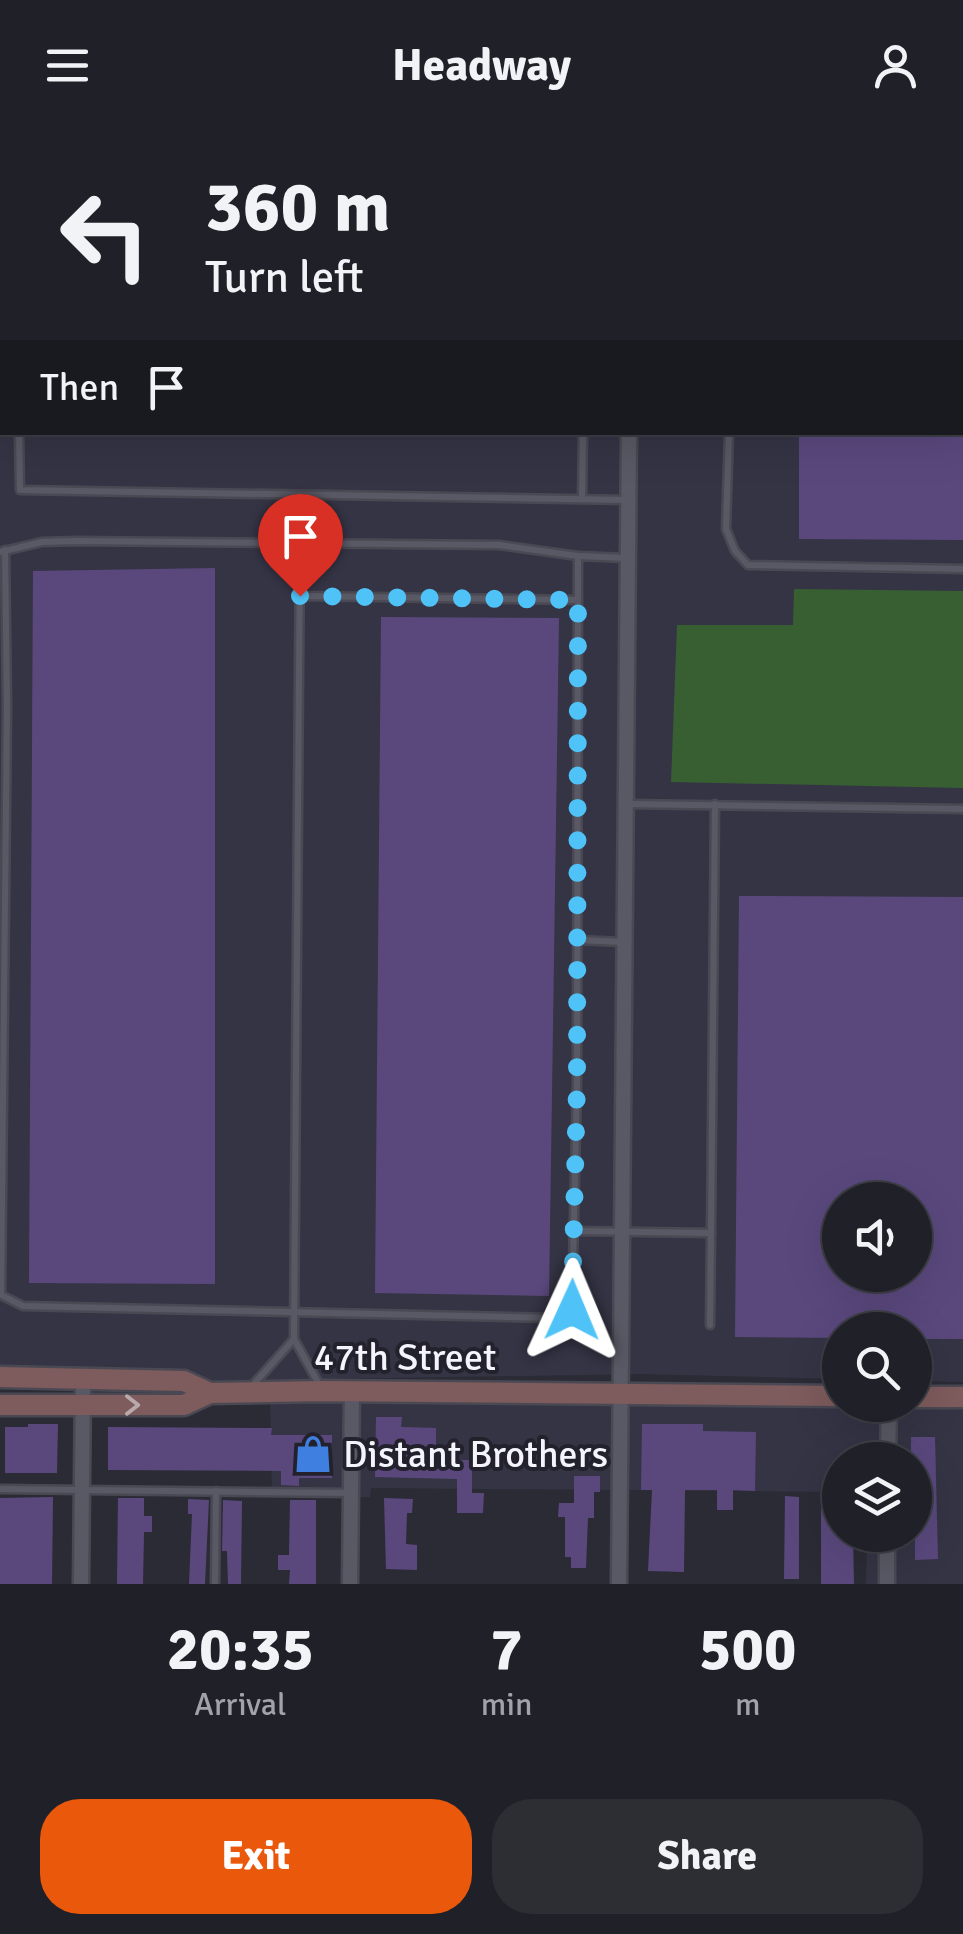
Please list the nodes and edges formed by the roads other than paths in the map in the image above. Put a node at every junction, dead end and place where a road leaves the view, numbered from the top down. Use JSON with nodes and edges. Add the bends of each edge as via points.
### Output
{"nodes":[{"id":1,"x":19,"y":435,"type":"edge"},
{"id":2,"x":583,"y":435,"type":"edge"},
{"id":3,"x":629,"y":435,"type":"edge"},
{"id":4,"x":729,"y":435,"type":"edge"},
{"id":5,"x":582,"y":499,"type":"junction"},
{"id":6,"x":628,"y":500,"type":"junction"},
{"id":7,"x":300,"y":542,"type":"junction"},
{"id":8,"x":2,"y":551,"type":"edge"},
{"id":9,"x":578,"y":556,"type":"junction"},
{"id":10,"x":628,"y":558,"type":"junction"},
{"id":11,"x":963,"y":569,"type":"edge"},
{"id":12,"x":300,"y":596,"type":"junction"},
{"id":13,"x":578,"y":600,"type":"junction"},
{"id":14,"x":625,"y":804,"type":"junction"},
{"id":15,"x":716,"y":804,"type":"junction"},
{"id":16,"x":963,"y":809,"type":"edge"},
{"id":17,"x":577,"y":940,"type":"junction"},
{"id":18,"x":623,"y":942,"type":"junction"},
{"id":19,"x":3,"y":962,"type":"edge"},
{"id":20,"x":574,"y":1231,"type":"junction"},
{"id":21,"x":621,"y":1234,"type":"junction"},
{"id":22,"x":711,"y":1234,"type":"junction"},
{"id":23,"x":296,"y":1312,"type":"junction"},
{"id":24,"x":710,"y":1325,"type":"dead end"},
{"id":25,"x":294,"y":1338,"type":"junction"},
{"id":26,"x":0,"y":1376,"type":"edge"},
{"id":27,"x":83,"y":1379,"type":"junction"},
{"id":28,"x":324,"y":1391,"type":"junction"},
{"id":29,"x":352,"y":1392,"type":"junction"},
{"id":30,"x":246,"y":1393,"type":"junction"},
{"id":31,"x":210,"y":1394,"type":"junction"},
{"id":32,"x":621,"y":1394,"type":"junction"},
{"id":33,"x":822,"y":1396,"type":"edge"},
{"id":34,"x":932,"y":1396,"type":"edge"},
{"id":35,"x":963,"y":1397,"type":"edge"},
{"id":36,"x":0,"y":1405,"type":"edge"},
{"id":37,"x":82,"y":1405,"type":"junction"},
{"id":38,"x":0,"y":1489,"type":"edge"},
{"id":39,"x":81,"y":1490,"type":"junction"},
{"id":40,"x":216,"y":1491,"type":"junction"},
{"id":41,"x":351,"y":1493,"type":"junction"},
{"id":42,"x":888,"y":1552,"type":"edge"},
{"id":43,"x":81,"y":1584,"type":"edge"},
{"id":44,"x":215,"y":1584,"type":"edge"},
{"id":45,"x":350,"y":1584,"type":"edge"},
{"id":46,"x":619,"y":1584,"type":"edge"},
{"id":47,"x":887,"y":1584,"type":"edge"}],
"edges":[{"from":1,"to":5,"type":"lane","via":[[20,490]]},
{"from":2,"to":5,"type":"lane"},
{"from":3,"to":6,"type":"street"},
{"from":4,"to":11,"type":"lane","via":[[726,529],[748,565]]},
{"from":5,"to":6,"type":"lane"},
{"from":6,"to":10,"type":"street"},
{"from":7,"to":8,"type":"lane","via":[[42,542]]},
{"from":7,"to":9,"type":"lane","via":[[499,546]]},
{"from":7,"to":12,"type":"lane"},
{"from":8,"to":19,"type":"lane"},
{"from":9,"to":10,"type":"lane"},
{"from":9,"to":13,"type":"lane"},
{"from":10,"to":14,"type":"street"},
{"from":12,"to":13,"type":"lane"},
{"from":12,"to":23,"type":"lane"},
{"from":13,"to":17,"type":"lane"},
{"from":14,"to":15,"type":"lane"},
{"from":14,"to":18,"type":"street"},
{"from":15,"to":16,"type":"lane"},
{"from":15,"to":22,"type":"lane"},
{"from":17,"to":18,"type":"lane"},
{"from":17,"to":20,"type":"lane"},
{"from":18,"to":21,"type":"street"},
{"from":19,"to":23,"type":"lane","via":[[2,1296],[23,1306]]},
{"from":20,"to":21,"type":"lane"},
{"from":20,"to":23,"type":"lane","via":[[572,1310],[552,1318]]},
{"from":21,"to":22,"type":"lane"},
{"from":21,"to":32,"type":"street"},
{"from":22,"to":24,"type":"lane"},
{"from":23,"to":25,"type":"lane"},
{"from":25,"to":28,"type":"lane"},
{"from":25,"to":30,"type":"lane"},
{"from":26,"to":27,"type":"main road","name":"47th Street"},
{"from":27,"to":31,"type":"main road","name":"47th Street","via":[[184,1382]]},
{"from":27,"to":37,"type":"street"},
{"from":28,"to":29,"type":"main road","name":"47th Street"},
{"from":28,"to":30,"type":"main road","name":"47th Street"},
{"from":29,"to":32,"type":"main road","name":"47th Street"},
{"from":29,"to":41,"type":"street"},
{"from":30,"to":31,"type":"main road","name":"47th Street"},
{"from":37,"to":31,"type":"main road","name":"47th Street","one_way":true,"via":[[184,1405]]},
{"from":32,"to":33,"type":"main road","name":"47th Street"},
{"from":32,"to":46,"type":"street"},
{"from":34,"to":35,"type":"main road"},
{"from":36,"to":37,"type":"main road","name":"47th Street"},
{"from":37,"to":39,"type":"street"},
{"from":38,"to":39,"type":"lane"},
{"from":39,"to":40,"type":"lane"},
{"from":39,"to":43,"type":"street"},
{"from":40,"to":41,"type":"lane"},
{"from":40,"to":44,"type":"lane"},
{"from":41,"to":45,"type":"street"},
{"from":42,"to":47,"type":"street"}]}
